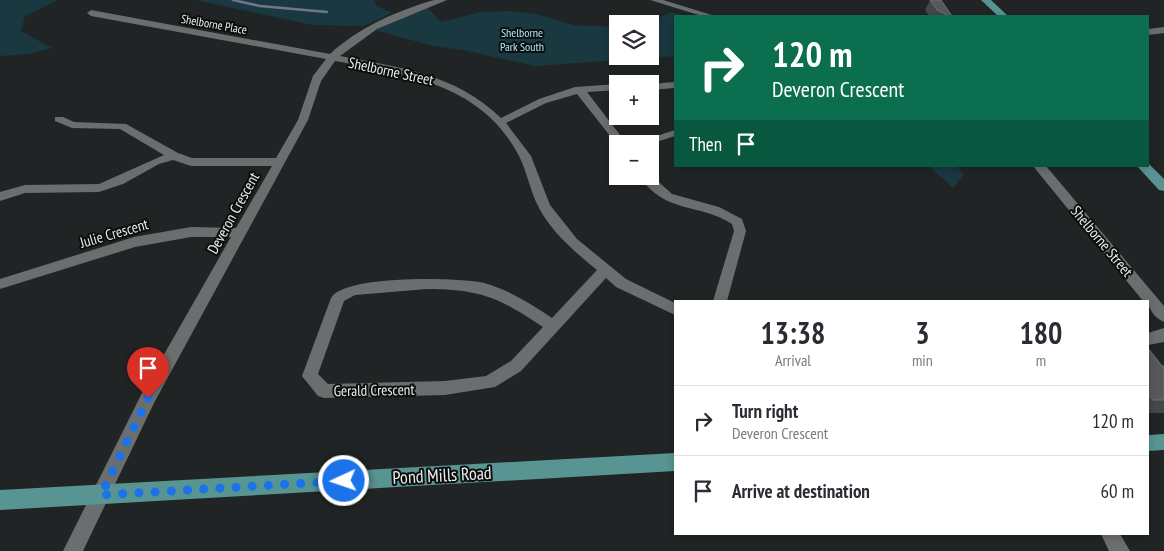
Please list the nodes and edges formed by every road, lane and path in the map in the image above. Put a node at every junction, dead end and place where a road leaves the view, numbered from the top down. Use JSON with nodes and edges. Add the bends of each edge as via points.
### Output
{"nodes":[{"id":1,"x":443,"y":0,"type":"edge"},
{"id":2,"x":654,"y":0,"type":"edge"},
{"id":3,"x":976,"y":0,"type":"edge"},
{"id":4,"x":986,"y":0,"type":"edge"},
{"id":5,"x":428,"y":2,"type":"edge"},
{"id":6,"x":91,"y":13,"type":"dead end"},
{"id":7,"x":707,"y":15,"type":"edge"},
{"id":8,"x":991,"y":15,"type":"edge"},
{"id":9,"x":1002,"y":15,"type":"edge"},
{"id":10,"x":1164,"y":30,"type":"edge"},
{"id":11,"x":1149,"y":32,"type":"edge"},
{"id":12,"x":333,"y":59,"type":"junction"},
{"id":13,"x":674,"y":85,"type":"edge"},
{"id":14,"x":659,"y":86,"type":"edge"},
{"id":15,"x":609,"y":87,"type":"edge"},
{"id":16,"x":579,"y":89,"type":"junction"},
{"id":17,"x":59,"y":119,"type":"dead end"},
{"id":18,"x":500,"y":122,"type":"junction"},
{"id":19,"x":674,"y":133,"type":"edge"},
{"id":20,"x":615,"y":135,"type":"edge"},
{"id":21,"x":659,"y":138,"type":"edge"},
{"id":22,"x":174,"y":156,"type":"junction"},
{"id":23,"x":1149,"y":158,"type":"edge"},
{"id":24,"x":280,"y":162,"type":"junction"},
{"id":25,"x":1040,"y":167,"type":"edge"},
{"id":26,"x":1145,"y":167,"type":"edge"},
{"id":27,"x":1164,"y":173,"type":"edge"},
{"id":28,"x":652,"y":185,"type":"edge"},
{"id":29,"x":1164,"y":186,"type":"edge"},
{"id":30,"x":0,"y":197,"type":"edge"},
{"id":31,"x":241,"y":233,"type":"junction"},
{"id":32,"x":605,"y":270,"type":"junction"},
{"id":33,"x":0,"y":284,"type":"edge"},
{"id":34,"x":720,"y":300,"type":"edge"},
{"id":35,"x":674,"y":309,"type":"edge"},
{"id":36,"x":1164,"y":316,"type":"edge"},
{"id":37,"x":553,"y":326,"type":"junction"},
{"id":38,"x":1164,"y":334,"type":"edge"},
{"id":39,"x":1149,"y":338,"type":"edge"},
{"id":40,"x":1164,"y":442,"type":"edge"},
{"id":41,"x":1149,"y":443,"type":"edge"},
{"id":42,"x":674,"y":462,"type":"edge"},
{"id":43,"x":101,"y":495,"type":"junction"},
{"id":44,"x":0,"y":500,"type":"edge"},
{"id":45,"x":1111,"y":535,"type":"edge"},
{"id":46,"x":73,"y":551,"type":"edge"},
{"id":47,"x":1120,"y":551,"type":"edge"}],
"edges":[{"from":1,"to":5,"type":"street","name":"Deveron Crescent"},
{"from":2,"to":7,"type":"street"},
{"from":3,"to":8,"type":"main road"},
{"from":4,"to":9,"type":"main road"},
{"from":5,"to":12,"type":"street","name":"Deveron Crescent","via":[[381,23]]},
{"from":6,"to":12,"type":"street","name":"Shelborne Place"},
{"from":10,"to":11,"type":"street"},
{"from":12,"to":18,"type":"street","name":"Shelborne Street","via":[[406,71],[440,81],[484,107]]},
{"from":12,"to":24,"type":"street","name":"Deveron Crescent","via":[[319,74],[303,120]]},
{"from":13,"to":14,"type":"street"},
{"from":15,"to":16,"type":"street"},
{"from":16,"to":18,"type":"street","via":[[553,95]]},
{"from":16,"to":20,"type":"street"},
{"from":17,"to":22,"type":"street","via":[[72,125],[122,126]]},
{"from":18,"to":32,"type":"street","name":"Shelborne Street","via":[[525,156],[544,206],[572,242]]},
{"from":19,"to":21,"type":"street"},
{"from":22,"to":24,"type":"street","via":[[191,162]]},
{"from":22,"to":30,"type":"street","via":[[163,158],[124,180],[98,188],[13,190]]},
{"from":23,"to":27,"type":"main road"},
{"from":24,"to":31,"type":"street","name":"Deveron Crescent"},
{"from":25,"to":36,"type":"street","name":"Shelborne Street"},
{"from":26,"to":29,"type":"main road"},
{"from":28,"to":34,"type":"street","via":[[670,199],[684,205],[714,209],[738,222],[740,231]]},
{"from":31,"to":33,"type":"street","name":"Julie Crescent","via":[[191,232],[134,242]]},
{"from":31,"to":43,"type":"street","name":"Deveron Crescent","via":[[148,398]]},
{"from":32,"to":35,"type":"street","name":"Shelborne Street","via":[[621,283]]},
{"from":32,"to":37,"type":"street","name":"Gerald Crescent"},
{"from":37,"to":37,"type":"street","name":"Gerald Crescent","via":[[516,366],[489,382],[445,388],[324,391],[310,376],[338,298],[353,290],[458,283],[482,287],[502,295]]},
{"from":38,"to":39,"type":"street"},
{"from":40,"to":41,"type":"main road"},
{"from":42,"to":43,"type":"main road","name":"Pond Mills Road"},
{"from":43,"to":44,"type":"main road","name":"Pond Mills Road"},
{"from":43,"to":46,"type":"street","name":"Deveron Crescent"},
{"from":45,"to":47,"type":"street"}]}
